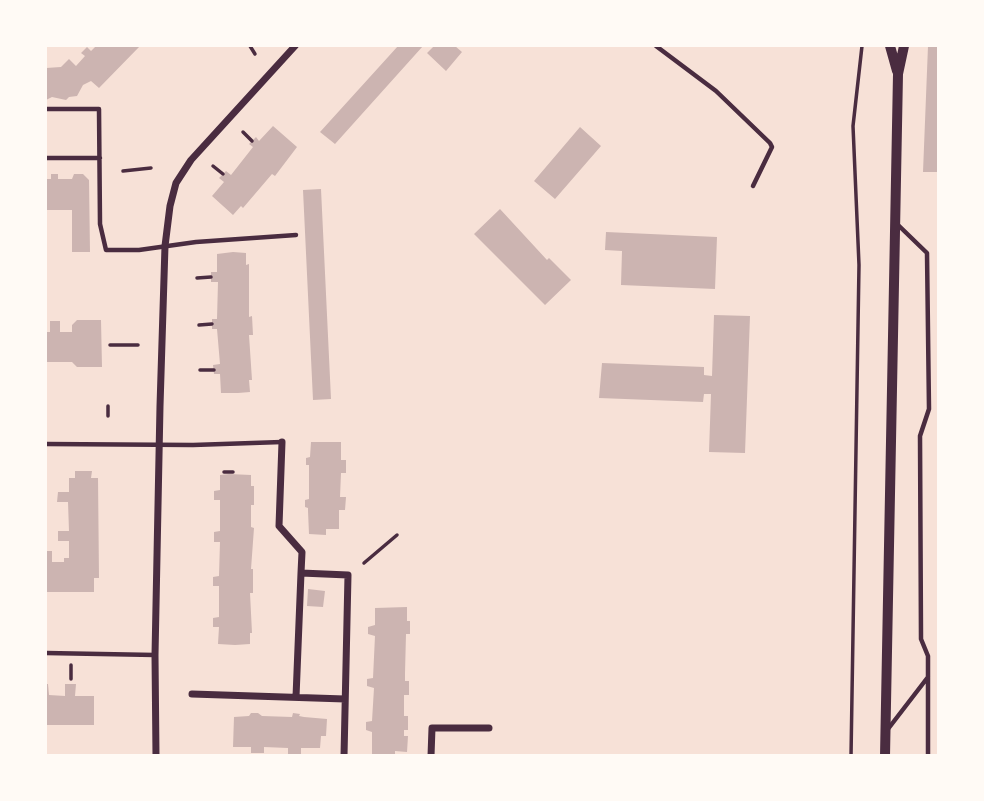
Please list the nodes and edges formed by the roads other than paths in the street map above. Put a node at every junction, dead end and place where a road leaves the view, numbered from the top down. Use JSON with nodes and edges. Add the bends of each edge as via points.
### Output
{"nodes":[{"id":1,"x":295,"y":46,"type":"edge"},
{"id":2,"x":656,"y":46,"type":"edge"},
{"id":3,"x":890,"y":46,"type":"edge"},
{"id":4,"x":904,"y":46,"type":"edge"},
{"id":5,"x":898,"y":74,"type":"junction"},
{"id":6,"x":46,"y":109,"type":"edge"},
{"id":7,"x":46,"y":158,"type":"edge"},
{"id":8,"x":100,"y":158,"type":"junction"},
{"id":9,"x":753,"y":186,"type":"dead end"},
{"id":10,"x":894,"y":222,"type":"junction"},
{"id":11,"x":296,"y":235,"type":"dead end"},
{"id":12,"x":165,"y":246,"type":"junction"},
{"id":13,"x":282,"y":442,"type":"joint"},
{"id":14,"x":46,"y":444,"type":"edge"},
{"id":15,"x":159,"y":444,"type":"junction"},
{"id":16,"x":301,"y":573,"type":"junction"},
{"id":17,"x":46,"y":653,"type":"edge"},
{"id":18,"x":155,"y":655,"type":"junction"},
{"id":19,"x":928,"y":677,"type":"junction"},
{"id":20,"x":192,"y":694,"type":"dead end"},
{"id":21,"x":296,"y":697,"type":"junction"},
{"id":22,"x":345,"y":699,"type":"junction"},
{"id":23,"x":489,"y":728,"type":"dead end"},
{"id":24,"x":885,"y":732,"type":"junction"},
{"id":25,"x":156,"y":755,"type":"edge"},
{"id":26,"x":344,"y":755,"type":"edge"},
{"id":27,"x":431,"y":755,"type":"edge"},
{"id":28,"x":885,"y":755,"type":"edge"},
{"id":29,"x":928,"y":755,"type":"edge"}],
"edges":[{"from":1,"to":12,"type":"street","via":[[191,160],[176,183]]},
{"from":2,"to":9,"type":"lane","via":[[716,92],[772,148]]},
{"from":3,"to":5,"type":"street"},
{"from":4,"to":5,"type":"street"},
{"from":5,"to":10,"type":"street"},
{"from":6,"to":8,"type":"lane","via":[[99,109]]},
{"from":7,"to":8,"type":"lane"},
{"from":8,"to":12,"type":"lane","via":[[100,224],[106,250]]},
{"from":10,"to":19,"type":"lane","via":[[927,253],[929,409],[920,436],[921,639],[929,656]]},
{"from":10,"to":24,"type":"street"},
{"from":11,"to":12,"type":"lane"},
{"from":12,"to":15,"type":"street"},
{"from":13,"to":15,"type":"lane"},
{"from":13,"to":16,"type":"street","via":[[279,526],[302,552]]},
{"from":14,"to":15,"type":"lane"},
{"from":15,"to":18,"type":"street"},
{"from":16,"to":21,"type":"street"},
{"from":16,"to":22,"type":"street","via":[[348,575]]},
{"from":17,"to":18,"type":"lane"},
{"from":18,"to":25,"type":"street"},
{"from":19,"to":24,"type":"lane"},
{"from":19,"to":29,"type":"lane"},
{"from":20,"to":21,"type":"street"},
{"from":21,"to":22,"type":"street"},
{"from":22,"to":26,"type":"street"},
{"from":23,"to":27,"type":"street","via":[[432,728]]},
{"from":24,"to":28,"type":"street"}]}
